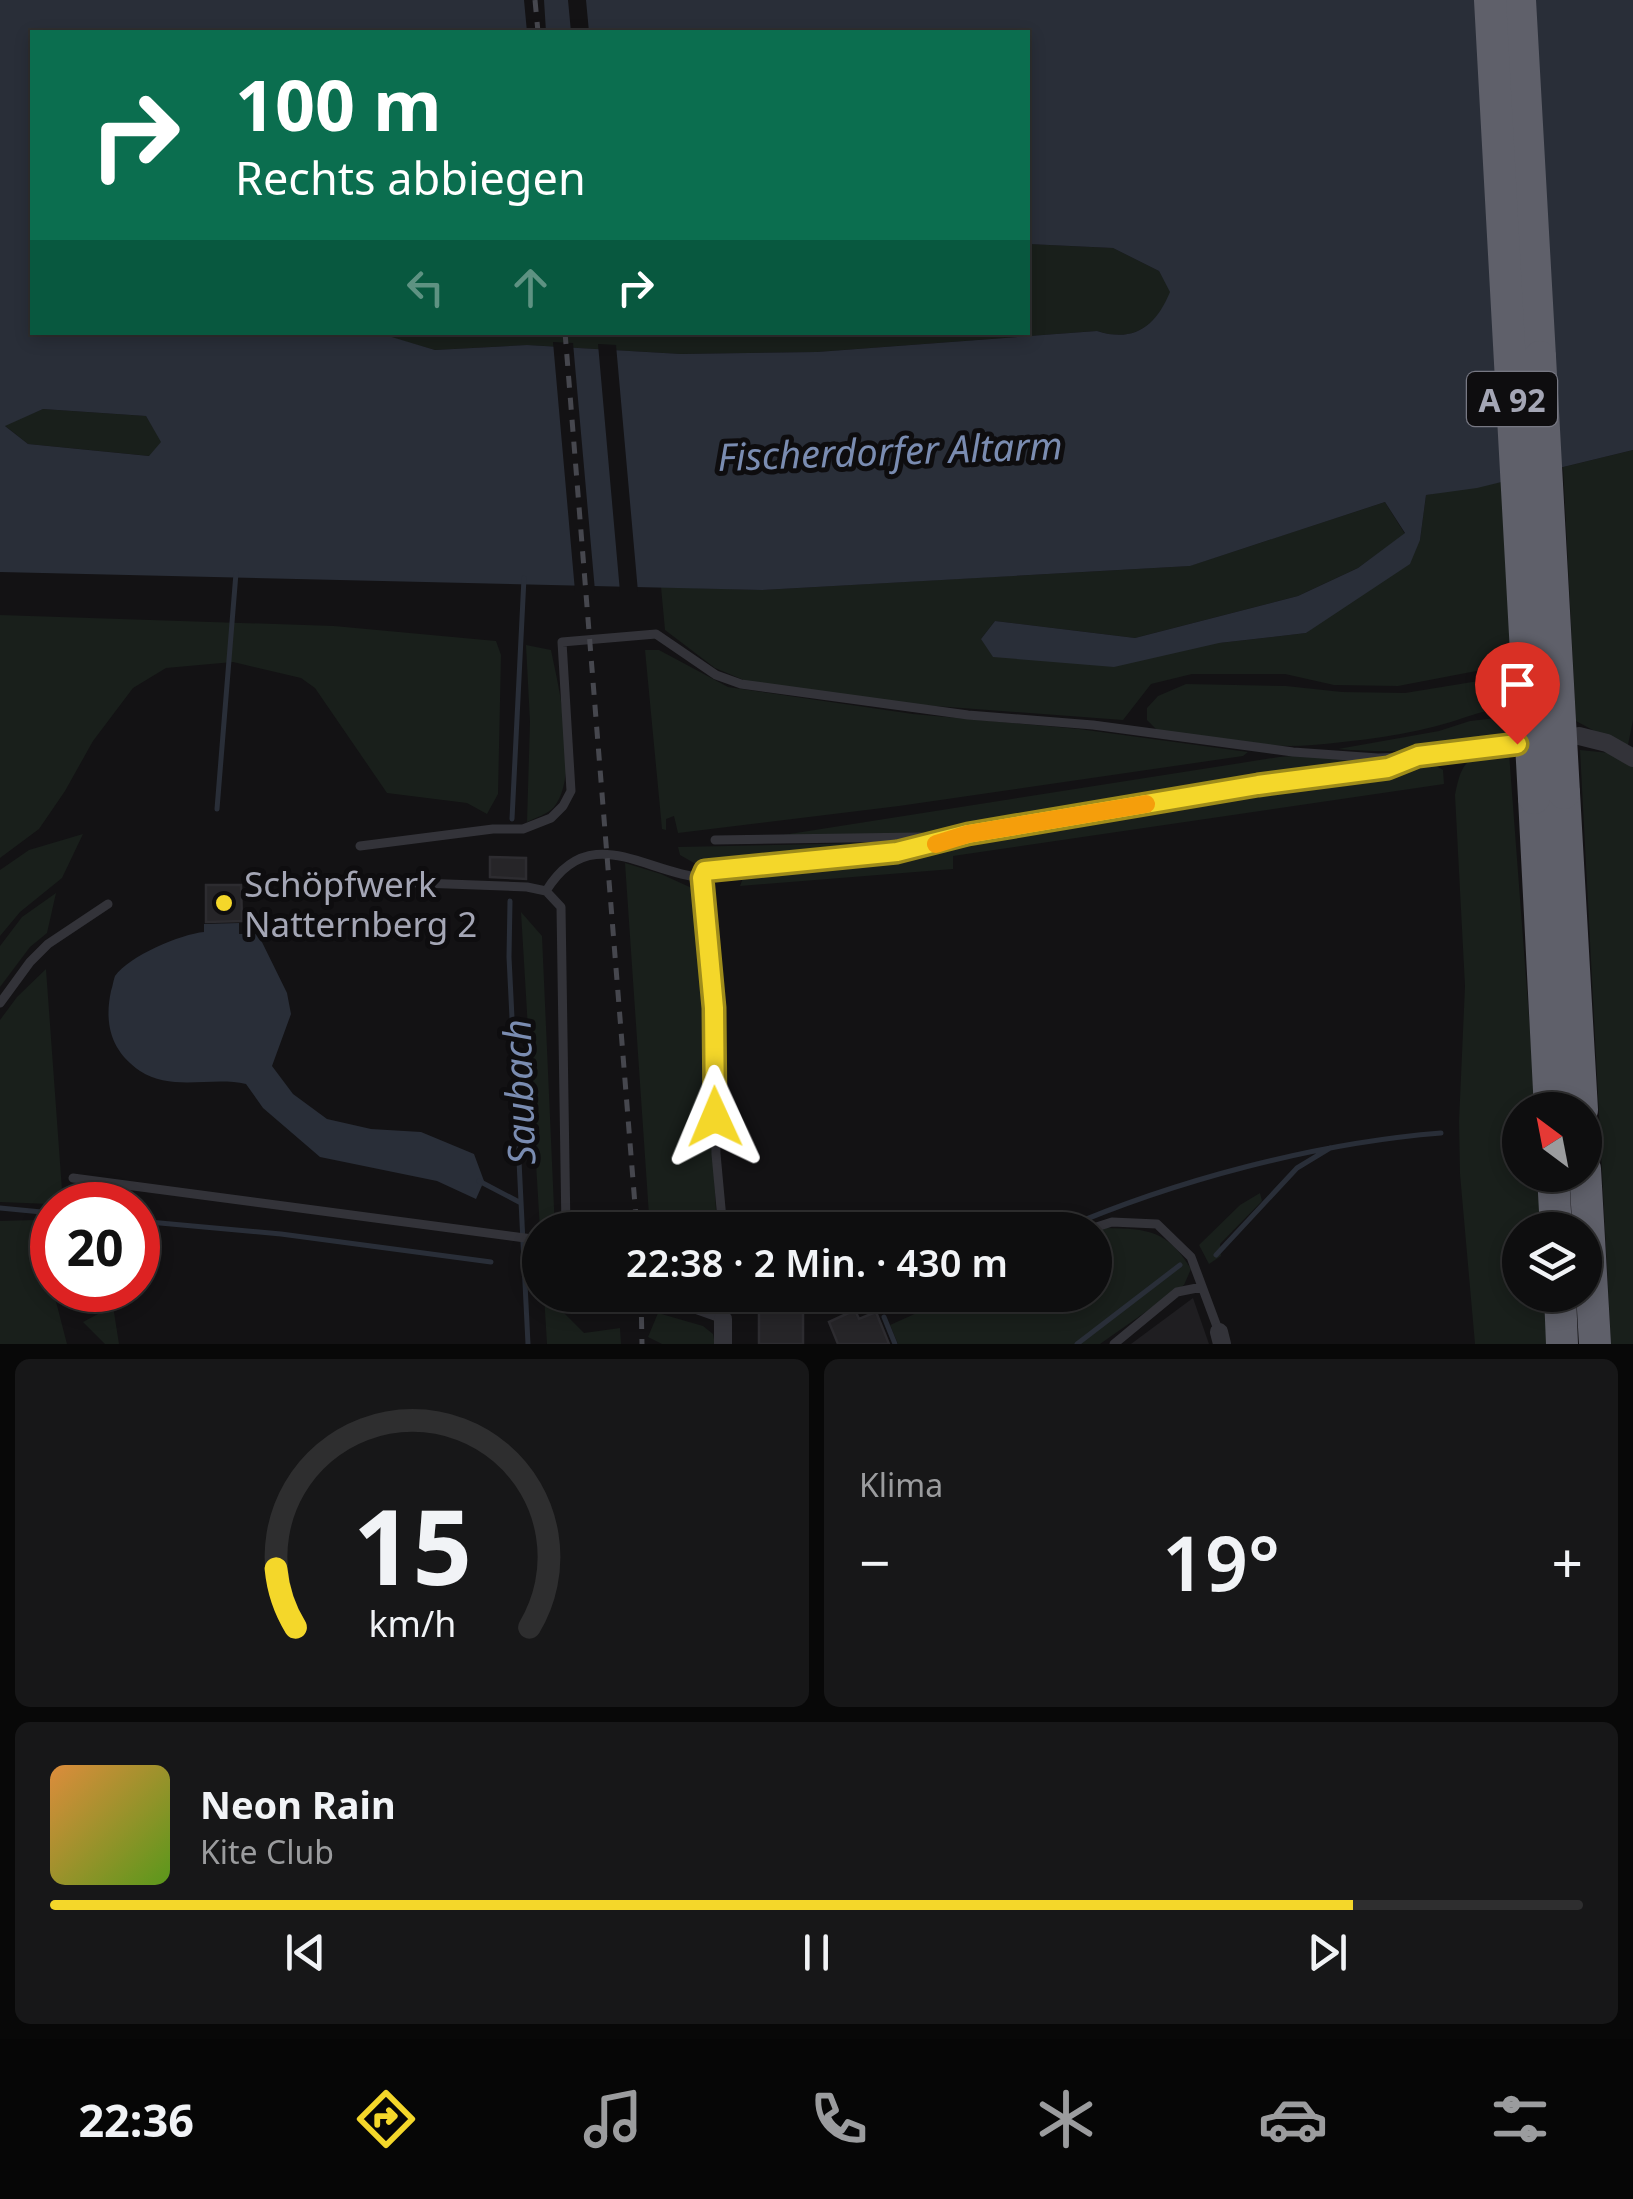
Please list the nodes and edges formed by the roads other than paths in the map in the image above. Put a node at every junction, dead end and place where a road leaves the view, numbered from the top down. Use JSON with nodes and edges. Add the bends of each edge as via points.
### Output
{"nodes":[{"id":1,"x":1490,"y":0,"type":"edge"},
{"id":2,"x":1520,"y":0,"type":"edge"},
{"id":3,"x":1579,"y":736,"type":"joint"},
{"id":4,"x":1418,"y":756,"type":"junction"},
{"id":5,"x":1633,"y":758,"type":"edge"},
{"id":6,"x":1549,"y":796,"type":"junction"},
{"id":7,"x":715,"y":840,"type":"dead end"},
{"id":8,"x":360,"y":846,"type":"dead end"},
{"id":9,"x":918,"y":848,"type":"junction"},
{"id":10,"x":702,"y":878,"type":"junction"},
{"id":11,"x":393,"y":882,"type":"dead end"},
{"id":12,"x":546,"y":891,"type":"junction"},
{"id":13,"x":108,"y":904,"type":"dead end"},
{"id":14,"x":0,"y":1003,"type":"edge"},
{"id":15,"x":1550,"y":1092,"type":"edge"},
{"id":16,"x":1580,"y":1092,"type":"edge"},
{"id":17,"x":73,"y":1178,"type":"dead end"},
{"id":18,"x":1586,"y":1192,"type":"edge"},
{"id":19,"x":566,"y":1212,"type":"edge"},
{"id":20,"x":721,"y":1212,"type":"edge"},
{"id":21,"x":1112,"y":1222,"type":"edge"},
{"id":22,"x":522,"y":1237,"type":"edge"},
{"id":23,"x":1202,"y":1287,"type":"junction"},
{"id":24,"x":704,"y":1312,"type":"edge"},
{"id":25,"x":724,"y":1312,"type":"edge"},
{"id":26,"x":1561,"y":1312,"type":"edge"},
{"id":27,"x":723,"y":1318,"type":"junction"},
{"id":28,"x":1220,"y":1338,"type":"edge"},
{"id":29,"x":723,"y":1344,"type":"edge"},
{"id":30,"x":1114,"y":1344,"type":"edge"},
{"id":31,"x":1562,"y":1344,"type":"edge"},
{"id":32,"x":1595,"y":1344,"type":"edge"}],
"edges":[{"from":1,"to":6,"type":"highway","number":"A 92","bridge":true},
{"from":2,"to":6,"type":"highway","number":"A 92","bridge":true},
{"from":3,"to":4,"type":"lane"},
{"from":3,"to":5,"type":"street"},
{"from":4,"to":8,"type":"lane","via":[[1293,752],[801,694],[716,675],[656,634],[600,638],[562,642],[571,791],[551,818],[523,829]]},
{"from":4,"to":9,"type":"lane","via":[[1388,768],[968,834]]},
{"from":6,"to":15,"type":"highway","number":"A 92"},
{"from":6,"to":16,"type":"highway","number":"A 92"},
{"from":7,"to":9,"type":"lane","via":[[920,836]]},
{"from":9,"to":10,"type":"lane","via":[[705,871]]},
{"from":10,"to":12,"type":"lane","via":[[592,854],[560,868]]},
{"from":10,"to":20,"type":"lane"},
{"from":11,"to":12,"type":"lane"},
{"from":12,"to":19,"type":"lane","via":[[561,907]]},
{"from":13,"to":14,"type":"lane","via":[[48,944]]},
{"from":17,"to":22,"type":"lane"},
{"from":18,"to":32,"type":"highway"},
{"from":21,"to":23,"type":"lane","via":[[1157,1224],[1190,1257]]},
{"from":23,"to":28,"type":"lane"},
{"from":23,"to":30,"type":"lane","via":[[1177,1292]]},
{"from":24,"to":27,"type":"lane"},
{"from":25,"to":27,"type":"lane"},
{"from":26,"to":31,"type":"highway"},
{"from":27,"to":29,"type":"street"}]}
